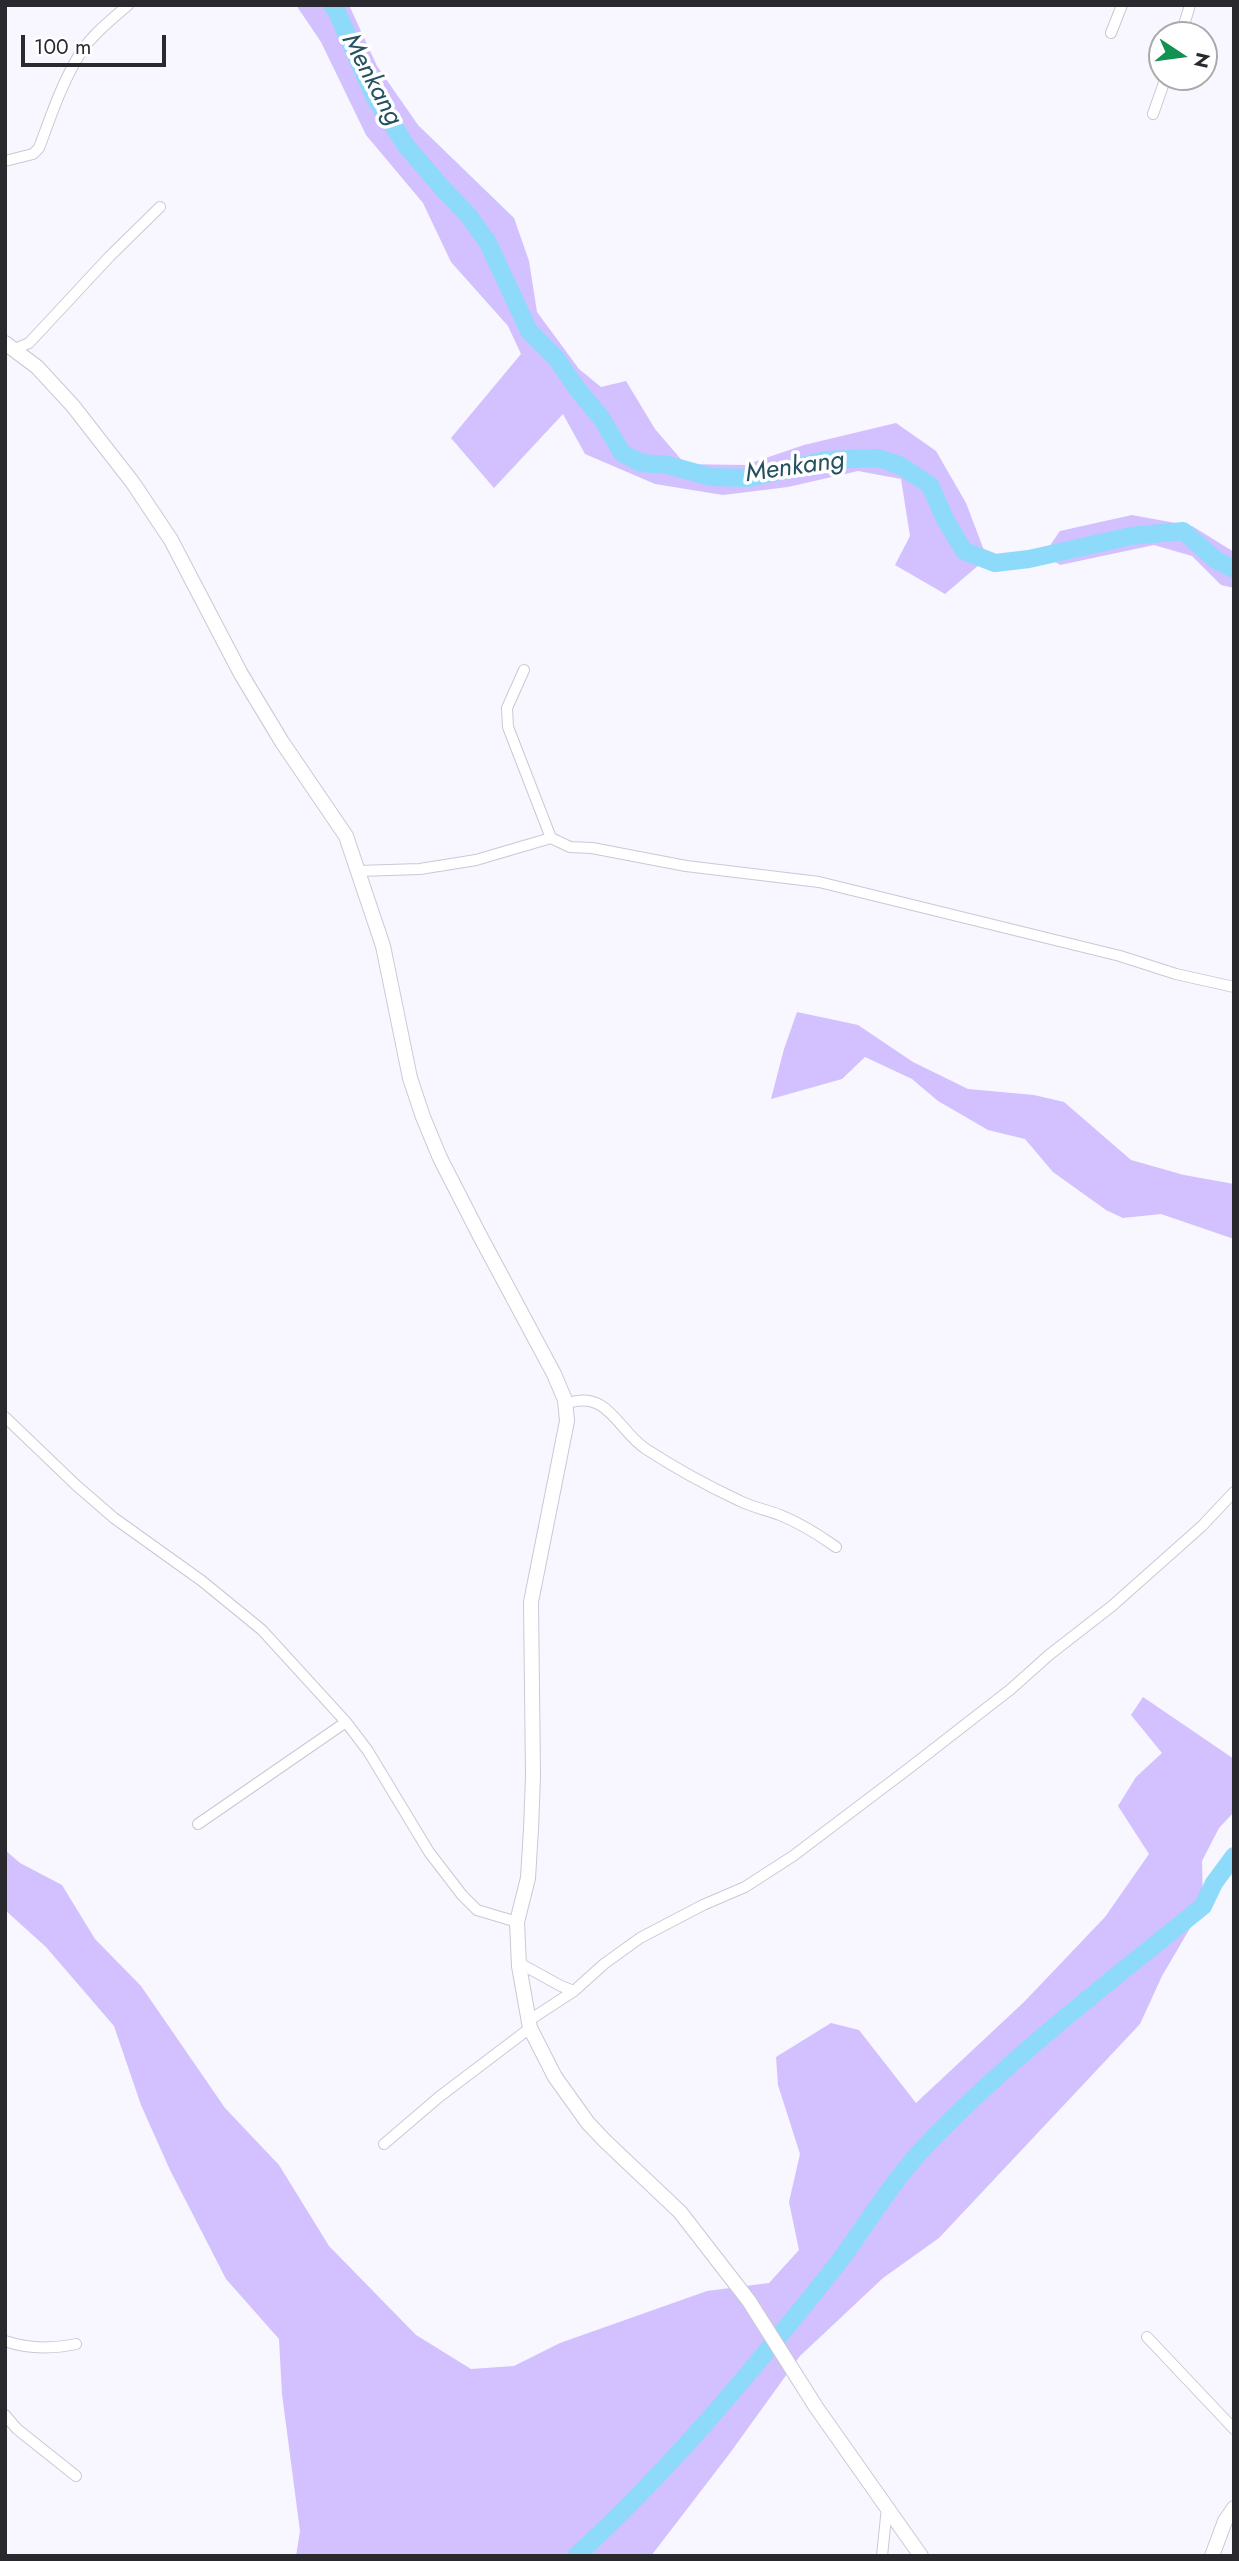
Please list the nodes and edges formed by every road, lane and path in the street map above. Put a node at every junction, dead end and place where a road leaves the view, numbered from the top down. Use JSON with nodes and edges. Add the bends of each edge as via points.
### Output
{"nodes":[{"id":1,"x":128,"y":5,"type":"edge"},
{"id":2,"x":1122,"y":5,"type":"edge"},
{"id":3,"x":1111,"y":33,"type":"dead end"},
{"id":4,"x":1161,"y":91,"type":"edge"},
{"id":5,"x":1153,"y":114,"type":"dead end"},
{"id":6,"x":5,"y":161,"type":"edge"},
{"id":7,"x":160,"y":207,"type":"dead end"},
{"id":8,"x":9,"y":347,"type":"edge"},
{"id":9,"x":524,"y":670,"type":"dead end"},
{"id":10,"x":551,"y":838,"type":"junction"},
{"id":11,"x":358,"y":870,"type":"junction"},
{"id":12,"x":1234,"y":987,"type":"edge"},
{"id":13,"x":566,"y":1407,"type":"junction"},
{"id":14,"x":5,"y":1417,"type":"edge"},
{"id":15,"x":1234,"y":1492,"type":"edge"},
{"id":16,"x":836,"y":1547,"type":"dead end"},
{"id":17,"x":346,"y":1722,"type":"junction"},
{"id":18,"x":198,"y":1824,"type":"dead end"},
{"id":19,"x":517,"y":1922,"type":"junction"},
{"id":20,"x":517,"y":1946,"type":"junction"},
{"id":21,"x":574,"y":1991,"type":"junction"},
{"id":22,"x":529,"y":2025,"type":"junction"},
{"id":23,"x":384,"y":2144,"type":"dead end"},
{"id":24,"x":1147,"y":2337,"type":"dead end"},
{"id":25,"x":5,"y":2341,"type":"edge"},
{"id":26,"x":76,"y":2344,"type":"dead end"},
{"id":27,"x":5,"y":2415,"type":"edge"},
{"id":28,"x":1234,"y":2429,"type":"edge"},
{"id":29,"x":76,"y":2476,"type":"dead end"},
{"id":30,"x":887,"y":2507,"type":"junction"},
{"id":31,"x":1234,"y":2508,"type":"edge"},
{"id":32,"x":882,"y":2556,"type":"edge"},
{"id":33,"x":921,"y":2556,"type":"edge"},
{"id":34,"x":1212,"y":2556,"type":"edge"}],
"edges":[{"from":1,"to":6,"type":"street","via":[[82,51],[39,148]]},
{"from":2,"to":3,"type":"street"},
{"from":4,"to":5,"type":"street"},
{"from":7,"to":8,"type":"street","via":[[29,343]]},
{"from":8,"to":11,"type":"street","via":[[37,367],[92,427],[152,511],[248,686],[340,826]]},
{"from":9,"to":10,"type":"street","via":[[507,708],[508,727]]},
{"from":10,"to":11,"type":"street","via":[[465,862],[420,869]]},
{"from":10,"to":12,"type":"street","via":[[570,847],[819,882]]},
{"from":11,"to":13,"type":"street","via":[[383,946],[423,1117],[480,1237],[554,1374]]},
{"from":13,"to":16,"type":"street","via":[[576,1400],[594,1402],[652,1452]]},
{"from":13,"to":19,"type":"street","via":[[565,1443],[531,1602],[531,1815],[528,1878]]},
{"from":14,"to":17,"type":"street","via":[[114,1518],[262,1630]]},
{"from":15,"to":21,"type":"street","via":[[1112,1606],[793,1856],[745,1887],[640,1938]]},
{"from":17,"to":18,"type":"street"},
{"from":17,"to":19,"type":"street","via":[[462,1895],[477,1910]]},
{"from":19,"to":20,"type":"street"},
{"from":20,"to":21,"type":"street","via":[[519,1963]]},
{"from":20,"to":22,"type":"street"},
{"from":21,"to":22,"type":"street"},
{"from":22,"to":23,"type":"street"},
{"from":22,"to":30,"type":"street","via":[[555,2077],[589,2123],[680,2212],[741,2291]]},
{"from":24,"to":28,"type":"street"},
{"from":25,"to":26,"type":"street","via":[[56,2348]]},
{"from":27,"to":29,"type":"street"},
{"from":30,"to":32,"type":"street"},
{"from":30,"to":33,"type":"street"},
{"from":31,"to":34,"type":"street"}]}
